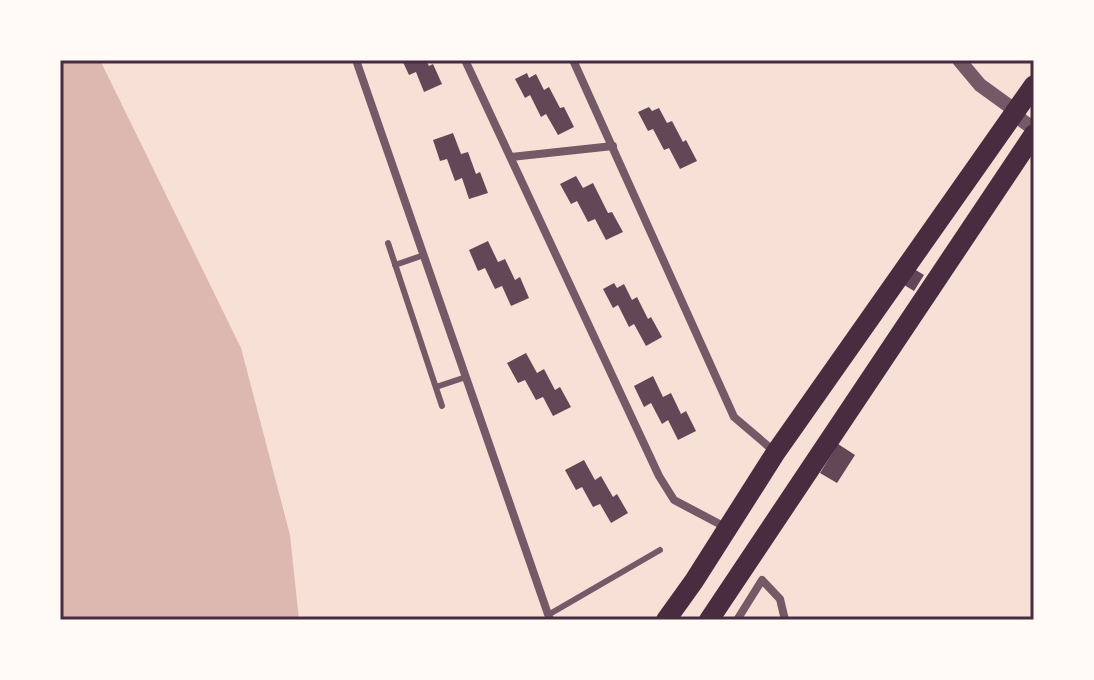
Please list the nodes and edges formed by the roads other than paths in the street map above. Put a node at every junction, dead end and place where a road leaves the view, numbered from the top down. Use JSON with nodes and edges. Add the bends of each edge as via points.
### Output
{"nodes":[{"id":1,"x":356,"y":60,"type":"edge"},
{"id":2,"x":465,"y":60,"type":"edge"},
{"id":3,"x":573,"y":60,"type":"edge"},
{"id":4,"x":959,"y":60,"type":"edge"},
{"id":5,"x":1034,"y":85,"type":"edge"},
{"id":6,"x":1016,"y":111,"type":"junction"},
{"id":7,"x":1034,"y":132,"type":"edge"},
{"id":8,"x":613,"y":146,"type":"junction"},
{"id":9,"x":511,"y":157,"type":"junction"},
{"id":10,"x":388,"y":243,"type":"dead end"},
{"id":11,"x":424,"y":255,"type":"junction"},
{"id":12,"x":395,"y":265,"type":"junction"},
{"id":13,"x":466,"y":377,"type":"junction"},
{"id":14,"x":436,"y":387,"type":"junction"},
{"id":15,"x":442,"y":406,"type":"dead end"},
{"id":16,"x":776,"y":452,"type":"junction"},
{"id":17,"x":728,"y":528,"type":"junction"},
{"id":18,"x":660,"y":550,"type":"dead end"},
{"id":19,"x":694,"y":581,"type":"junction"},
{"id":20,"x":723,"y":603,"type":"junction"},
{"id":21,"x":549,"y":617,"type":"edge"},
{"id":22,"x":675,"y":617,"type":"edge"},
{"id":23,"x":709,"y":620,"type":"edge"},
{"id":24,"x":737,"y":620,"type":"edge"},
{"id":25,"x":785,"y":620,"type":"edge"}],
"edges":[{"from":1,"to":11,"type":"street"},
{"from":2,"to":9,"type":"street"},
{"from":3,"to":8,"type":"street"},
{"from":4,"to":6,"type":"street","via":[[980,85]]},
{"from":5,"to":6,"type":"main road"},
{"from":6,"to":7,"type":"street"},
{"from":6,"to":16,"type":"main road"},
{"from":7,"to":20,"type":"main road"},
{"from":8,"to":9,"type":"street"},
{"from":8,"to":16,"type":"street","via":[[734,417]]},
{"from":9,"to":17,"type":"street","via":[[669,493]]},
{"from":10,"to":12,"type":"lane"},
{"from":11,"to":12,"type":"lane"},
{"from":11,"to":13,"type":"street"},
{"from":12,"to":14,"type":"lane"},
{"from":13,"to":14,"type":"lane"},
{"from":13,"to":21,"type":"street"},
{"from":14,"to":15,"type":"lane"},
{"from":16,"to":17,"type":"main road"},
{"from":17,"to":19,"type":"main road"},
{"from":18,"to":21,"type":"lane"},
{"from":19,"to":20,"type":"main road"},
{"from":19,"to":22,"type":"main road"},
{"from":20,"to":23,"type":"main road"},
{"from":24,"to":25,"type":"street","via":[[762,580],[780,599]]}]}
